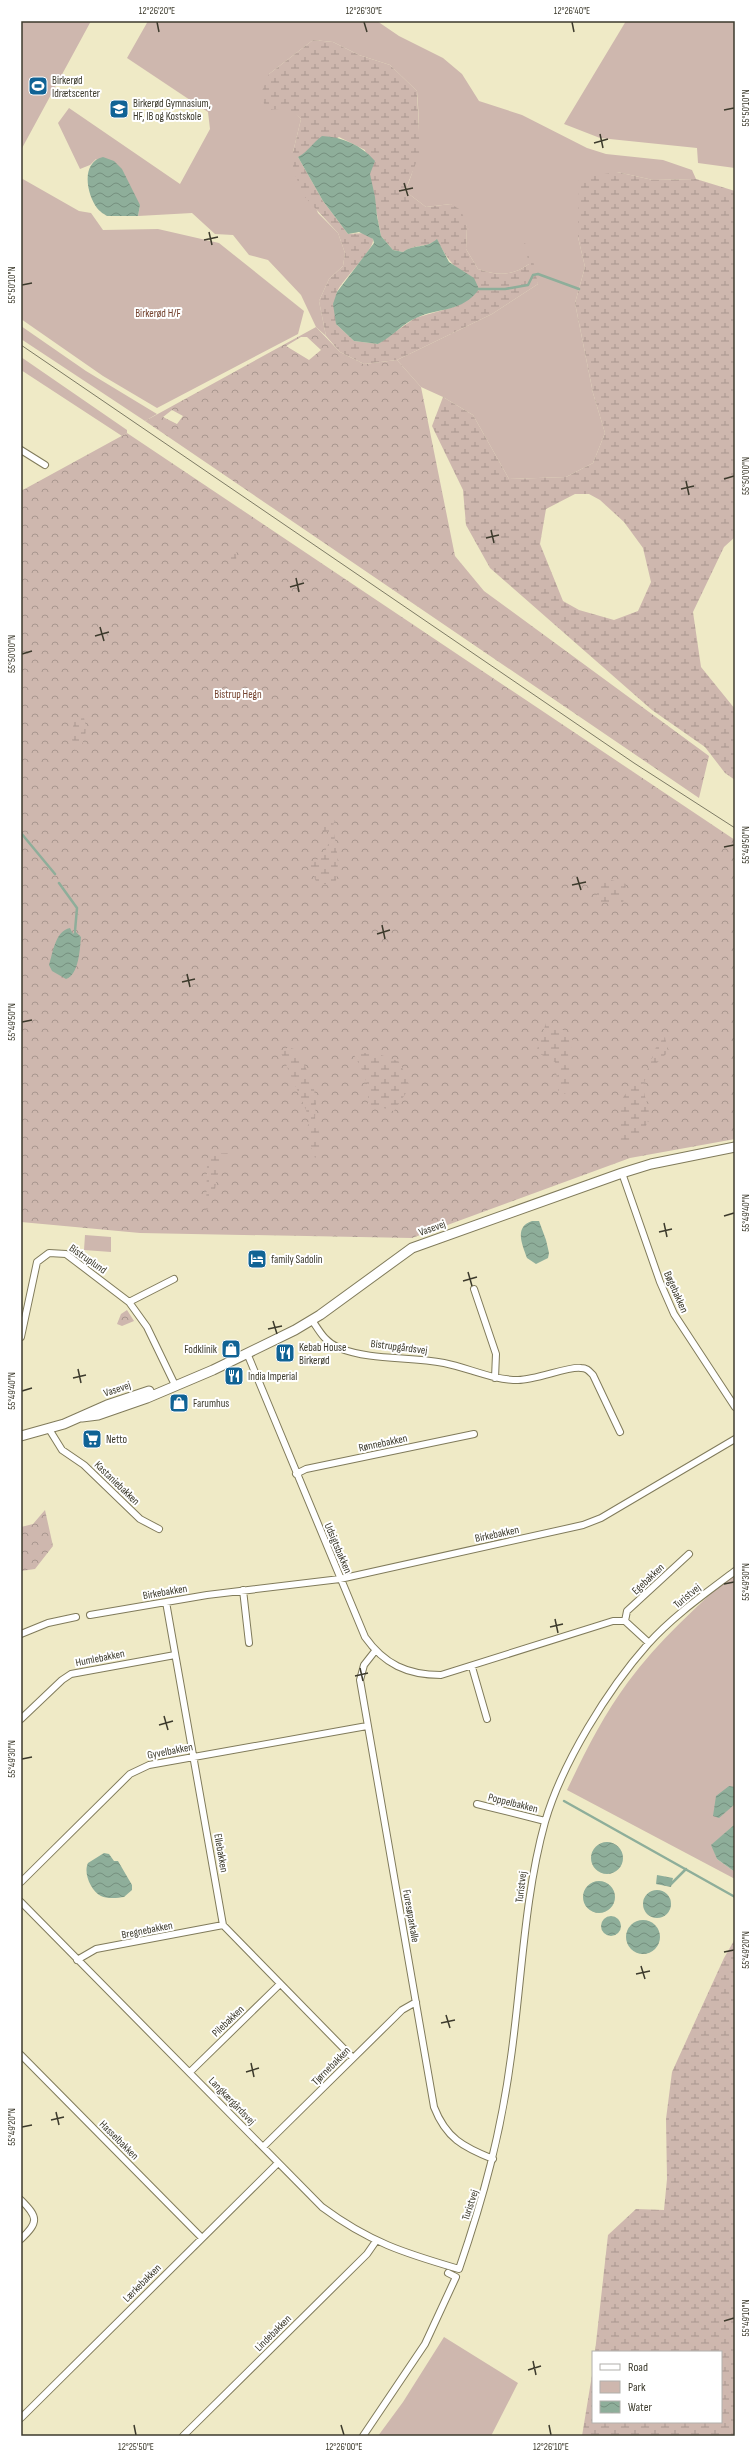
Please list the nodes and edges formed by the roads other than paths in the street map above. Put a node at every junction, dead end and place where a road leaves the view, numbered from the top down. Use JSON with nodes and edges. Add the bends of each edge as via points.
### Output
{"nodes":[{"id":1,"x":21,"y":450,"type":"edge"},
{"id":2,"x":45,"y":465,"type":"dead end"},
{"id":3,"x":735,"y":1147,"type":"edge"},
{"id":4,"x":622,"y":1173,"type":"junction"},
{"id":5,"x":174,"y":1279,"type":"dead end"},
{"id":6,"x":474,"y":1289,"type":"dead end"},
{"id":7,"x":129,"y":1302,"type":"junction"},
{"id":8,"x":312,"y":1320,"type":"junction"},
{"id":9,"x":21,"y":1337,"type":"edge"},
{"id":10,"x":247,"y":1353,"type":"junction"},
{"id":11,"x":495,"y":1378,"type":"junction"},
{"id":12,"x":175,"y":1385,"type":"junction"},
{"id":13,"x":735,"y":1407,"type":"edge"},
{"id":14,"x":49,"y":1429,"type":"junction"},
{"id":15,"x":620,"y":1432,"type":"dead end"},
{"id":16,"x":474,"y":1434,"type":"dead end"},
{"id":17,"x":21,"y":1436,"type":"edge"},
{"id":18,"x":735,"y":1439,"type":"edge"},
{"id":19,"x":296,"y":1474,"type":"junction"},
{"id":20,"x":159,"y":1529,"type":"dead end"},
{"id":21,"x":689,"y":1554,"type":"dead end"},
{"id":22,"x":735,"y":1571,"type":"edge"},
{"id":23,"x":340,"y":1579,"type":"junction"},
{"id":24,"x":243,"y":1590,"type":"junction"},
{"id":25,"x":166,"y":1602,"type":"junction"},
{"id":26,"x":90,"y":1615,"type":"dead end"},
{"id":27,"x":76,"y":1617,"type":"dead end"},
{"id":28,"x":625,"y":1621,"type":"junction"},
{"id":29,"x":21,"y":1634,"type":"edge"},
{"id":30,"x":249,"y":1643,"type":"dead end"},
{"id":31,"x":649,"y":1643,"type":"junction"},
{"id":32,"x":375,"y":1651,"type":"junction"},
{"id":33,"x":175,"y":1655,"type":"junction"},
{"id":34,"x":472,"y":1667,"type":"junction"},
{"id":35,"x":487,"y":1718,"type":"dead end"},
{"id":36,"x":21,"y":1719,"type":"edge"},
{"id":37,"x":367,"y":1726,"type":"junction"},
{"id":38,"x":194,"y":1756,"type":"junction"},
{"id":39,"x":477,"y":1804,"type":"dead end"},
{"id":40,"x":546,"y":1821,"type":"junction"},
{"id":41,"x":21,"y":1882,"type":"edge"},
{"id":42,"x":21,"y":1902,"type":"edge"},
{"id":43,"x":223,"y":1925,"type":"junction"},
{"id":44,"x":77,"y":1960,"type":"junction"},
{"id":45,"x":280,"y":1984,"type":"junction"},
{"id":46,"x":416,"y":2002,"type":"junction"},
{"id":47,"x":21,"y":2055,"type":"edge"},
{"id":48,"x":353,"y":2058,"type":"junction"},
{"id":49,"x":190,"y":2072,"type":"junction"},
{"id":50,"x":263,"y":2148,"type":"junction"},
{"id":51,"x":493,"y":2159,"type":"junction"},
{"id":52,"x":278,"y":2163,"type":"junction"},
{"id":53,"x":21,"y":2200,"type":"edge"},
{"id":54,"x":202,"y":2238,"type":"junction"},
{"id":55,"x":21,"y":2239,"type":"edge"},
{"id":56,"x":376,"y":2242,"type":"junction"},
{"id":57,"x":459,"y":2269,"type":"joint"},
{"id":58,"x":448,"y":2273,"type":"dead end"},
{"id":59,"x":21,"y":2418,"type":"edge"},
{"id":60,"x":183,"y":2436,"type":"edge"},
{"id":61,"x":364,"y":2436,"type":"edge"}],
"edges":[{"from":1,"to":2,"type":"street"},
{"from":3,"to":4,"type":"street","name":"Vasevej","via":[[651,1164]]},
{"from":4,"to":8,"type":"street","name":"Vasevej","via":[[412,1248]]},
{"from":4,"to":13,"type":"street","name":"Bøgebakken","via":[[660,1282],[674,1314]]},
{"from":5,"to":7,"type":"street"},
{"from":6,"to":11,"type":"street","via":[[496,1354]]},
{"from":7,"to":9,"type":"street","name":"Bistruplund","via":[[66,1254],[49,1253],[41,1258],[34,1270]]},
{"from":7,"to":12,"type":"street","name":"Bistruplund","via":[[147,1326]]},
{"from":8,"to":10,"type":"street","name":"Vasevej"},
{"from":8,"to":11,"type":"street","name":"Bistrupgårdsvej","via":[[326,1341],[340,1348],[372,1355],[443,1363]]},
{"from":10,"to":12,"type":"street","name":"Vasevej"},
{"from":10,"to":19,"type":"street","name":"Udsigtsbakken"},
{"from":11,"to":15,"type":"street","name":"Bistrupgårdsvej","via":[[540,1378],[579,1367],[588,1369],[594,1375]]},
{"from":12,"to":14,"type":"street","name":"Vasevej","via":[[126,1398]]},
{"from":14,"to":17,"type":"street","name":"Vasevej"},
{"from":14,"to":20,"type":"street","name":"Kastaniebakken","via":[[62,1450],[84,1465],[140,1519]]},
{"from":16,"to":19,"type":"street","name":"Rønnebakken","via":[[306,1469]]},
{"from":18,"to":23,"type":"street","name":"Birkebakken","via":[[601,1518],[583,1525]]},
{"from":19,"to":23,"type":"street","name":"Udsigtsbakken"},
{"from":21,"to":28,"type":"street","name":"Egebakken","via":[[627,1611]]},
{"from":22,"to":31,"type":"street","name":"Turistvej"},
{"from":23,"to":24,"type":"street","name":"Birkebakken"},
{"from":23,"to":32,"type":"street","name":"Udsigtsbakken","via":[[364,1636]]},
{"from":24,"to":25,"type":"street","name":"Birkebakken"},
{"from":24,"to":30,"type":"street"},
{"from":25,"to":26,"type":"street","name":"Birkebakken"},
{"from":25,"to":33,"type":"street","name":"Ellebakken"},
{"from":27,"to":29,"type":"street","via":[[48,1623]]},
{"from":28,"to":31,"type":"street"},
{"from":28,"to":34,"type":"street","name":"Udsigtsbakken","via":[[613,1621]]},
{"from":31,"to":40,"type":"street","name":"Turistvej","via":[[619,1681],[587,1732],[557,1789]]},
{"from":32,"to":34,"type":"street","name":"Udsigtsbakken","via":[[406,1671],[423,1675],[440,1675]]},
{"from":32,"to":37,"type":"street","name":"Furesøparkalle","via":[[364,1665],[360,1680]]},
{"from":33,"to":36,"type":"street","name":"Humlebakken","via":[[71,1674]]},
{"from":33,"to":38,"type":"street","name":"Ellebakken"},
{"from":34,"to":35,"type":"street"},
{"from":37,"to":38,"type":"street","name":"Gyvelbakken"},
{"from":37,"to":46,"type":"street","name":"Furesøparkalle"},
{"from":38,"to":41,"type":"street","name":"Gyvelbakken","via":[[149,1765],[130,1774]]},
{"from":38,"to":43,"type":"street","name":"Ellebakken"},
{"from":39,"to":40,"type":"street","name":"Poppelbakken"},
{"from":40,"to":51,"type":"street","name":"Turistvej","via":[[533,1870],[511,2058]]},
{"from":42,"to":44,"type":"street","name":"Langkærgårdsvej"},
{"from":43,"to":44,"type":"street","name":"Bregnebakken","via":[[96,1949]]},
{"from":43,"to":45,"type":"street"},
{"from":44,"to":49,"type":"street","name":"Langkærgårdsvej"},
{"from":45,"to":48,"type":"street"},
{"from":45,"to":49,"type":"street","name":"Pilebakken"},
{"from":46,"to":48,"type":"street","name":"Tjørnebakken","via":[[402,2010]]},
{"from":46,"to":51,"type":"street","name":"Furesøparkalle","via":[[434,2107],[439,2121],[450,2136],[467,2148]]},
{"from":47,"to":54,"type":"street","name":"Hasselbakken"},
{"from":48,"to":50,"type":"street","name":"Tjørnebakken"},
{"from":49,"to":50,"type":"street","name":"Langkærgårdsvej"},
{"from":50,"to":52,"type":"street","name":"Langkærgårdsvej"},
{"from":51,"to":57,"type":"street","name":"Turistvej","via":[[481,2206]]},
{"from":52,"to":54,"type":"street","name":"Lærkebakken"},
{"from":52,"to":56,"type":"street","name":"Langkærgårdsvej","via":[[322,2207]]},
{"from":53,"to":55,"type":"street","via":[[35,2218],[33,2227]]},
{"from":54,"to":59,"type":"street","name":"Lærkebakken"},
{"from":56,"to":57,"type":"street","name":"Langkærgårdsvej"},
{"from":56,"to":60,"type":"street","name":"Lindebakken","via":[[367,2254]]},
{"from":58,"to":61,"type":"street","via":[[456,2277],[425,2344]]}]}
